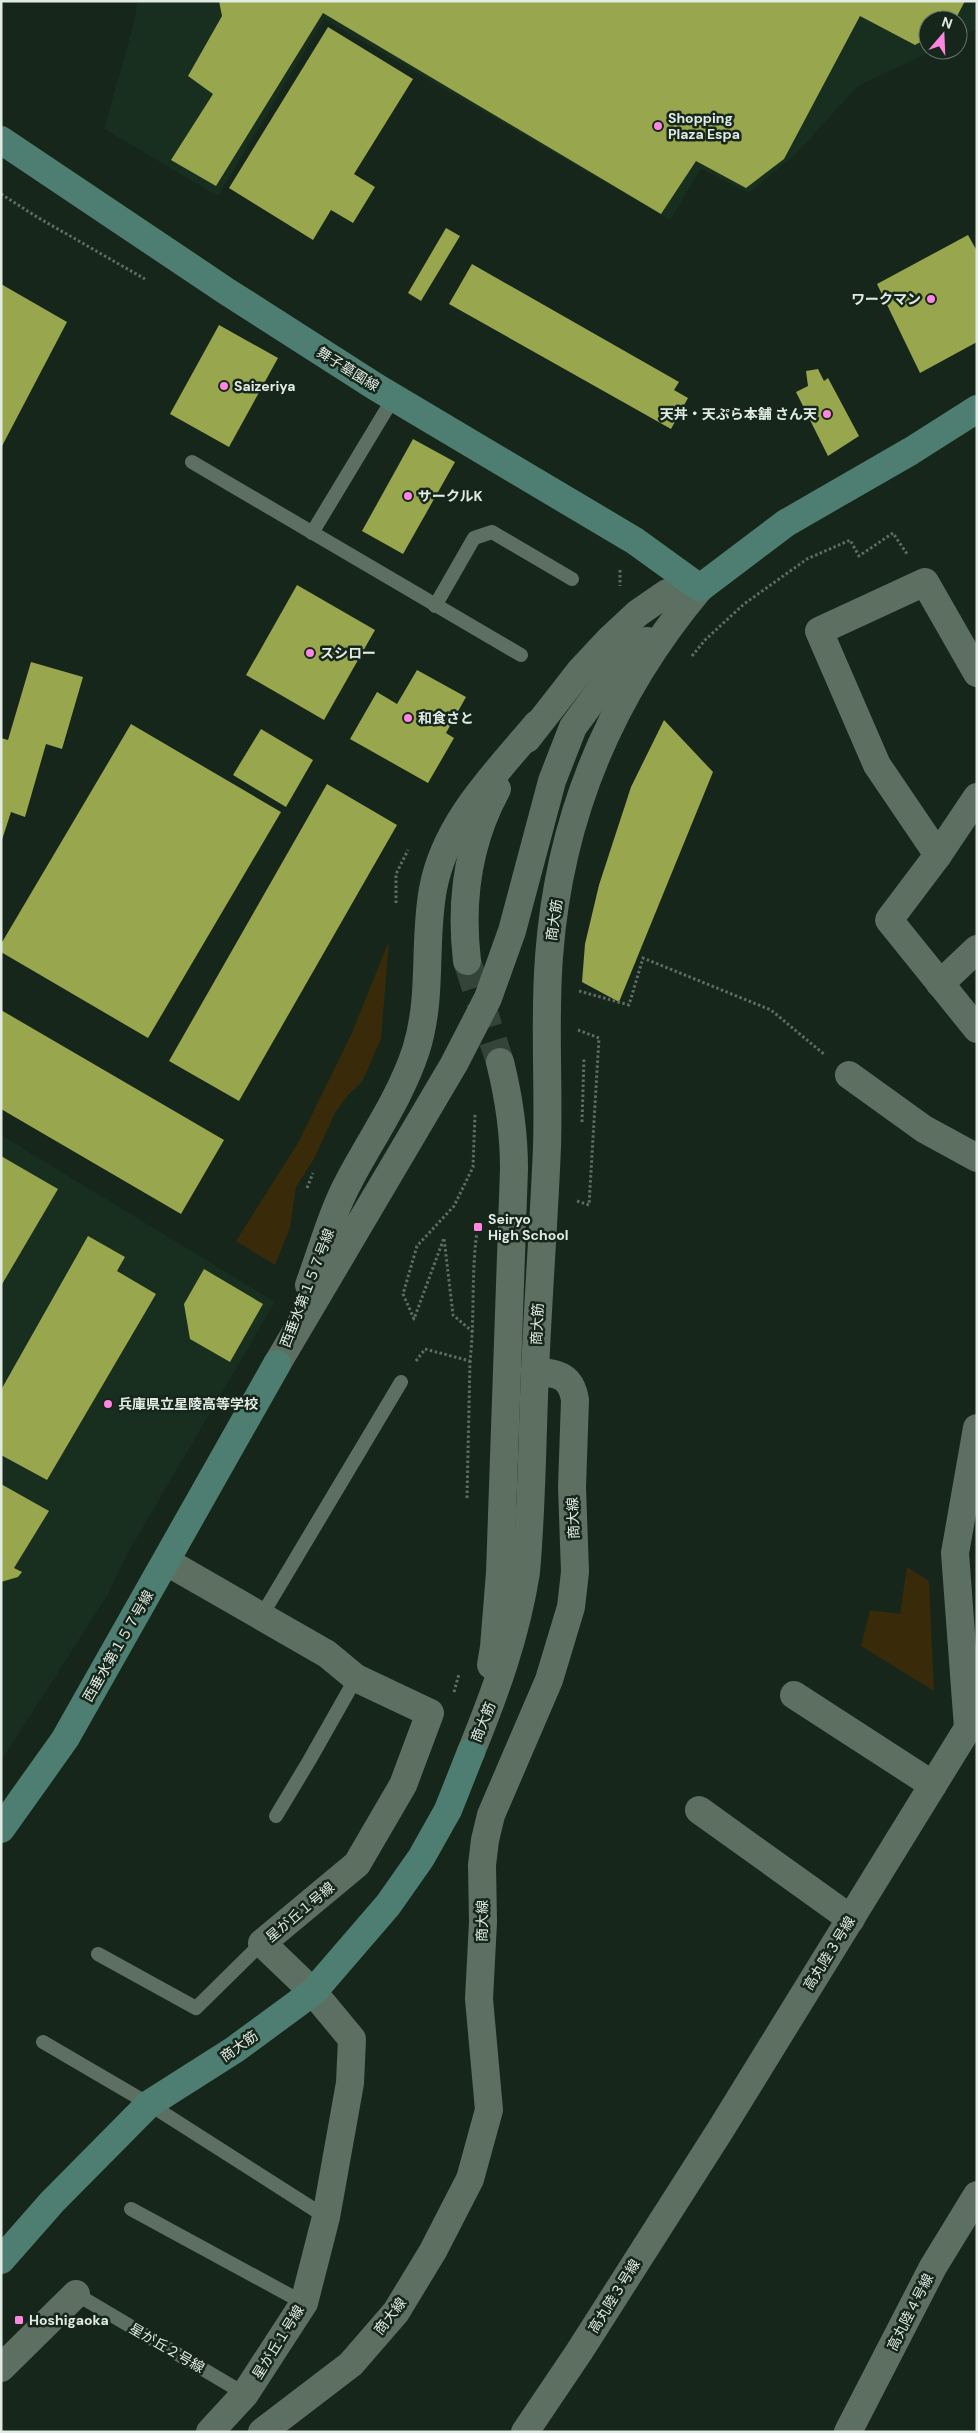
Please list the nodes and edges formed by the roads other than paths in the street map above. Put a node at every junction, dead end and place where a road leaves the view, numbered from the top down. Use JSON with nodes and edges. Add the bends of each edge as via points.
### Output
{"nodes":[{"id":1,"x":1,"y":140,"type":"edge"},
{"id":2,"x":394,"y":397,"type":"junction"},
{"id":3,"x":977,"y":409,"type":"edge"},
{"id":4,"x":192,"y":462,"type":"dead end"},
{"id":5,"x":312,"y":533,"type":"junction"},
{"id":6,"x":572,"y":579,"type":"dead end"},
{"id":7,"x":700,"y":588,"type":"junction"},
{"id":8,"x":435,"y":606,"type":"junction"},
{"id":9,"x":677,"y":616,"type":"junction"},
{"id":10,"x":521,"y":655,"type":"dead end"},
{"id":11,"x":977,"y":673,"type":"edge"},
{"id":12,"x":537,"y":724,"type":"junction"},
{"id":13,"x":977,"y":797,"type":"edge"},
{"id":14,"x":938,"y":855,"type":"junction"},
{"id":15,"x":977,"y":949,"type":"edge"},
{"id":16,"x":467,"y":961,"type":"tunnel mouth"},
{"id":17,"x":940,"y":984,"type":"junction"},
{"id":18,"x":977,"y":1029,"type":"edge"},
{"id":19,"x":500,"y":1062,"type":"tunnel mouth"},
{"id":20,"x":849,"y":1075,"type":"road end"},
{"id":21,"x":977,"y":1158,"type":"edge"},
{"id":22,"x":277,"y":1364,"type":"junction"},
{"id":23,"x":535,"y":1371,"type":"junction"},
{"id":24,"x":400,"y":1382,"type":"dead end"},
{"id":25,"x":977,"y":1428,"type":"edge"},
{"id":26,"x":166,"y":1562,"type":"junction"},
{"id":27,"x":262,"y":1616,"type":"junction"},
{"id":28,"x":356,"y":1678,"type":"junction"},
{"id":29,"x":794,"y":1695,"type":"dead end"},
{"id":30,"x":972,"y":1728,"type":"edge"},
{"id":31,"x":471,"y":1752,"type":"junction"},
{"id":32,"x":933,"y":1785,"type":"junction"},
{"id":33,"x":699,"y":1810,"type":"dead end"},
{"id":34,"x":276,"y":1816,"type":"dead end"},
{"id":35,"x":1,"y":1829,"type":"edge"},
{"id":36,"x":850,"y":1919,"type":"junction"},
{"id":37,"x":262,"y":1943,"type":"junction"},
{"id":38,"x":98,"y":1954,"type":"dead end"},
{"id":39,"x":313,"y":1992,"type":"junction"},
{"id":40,"x":43,"y":2042,"type":"dead end"},
{"id":41,"x":149,"y":2104,"type":"junction"},
{"id":42,"x":977,"y":2195,"type":"edge"},
{"id":43,"x":131,"y":2209,"type":"dead end"},
{"id":44,"x":326,"y":2217,"type":"junction"},
{"id":45,"x":1,"y":2260,"type":"edge"},
{"id":46,"x":76,"y":2294,"type":"joint"},
{"id":47,"x":304,"y":2304,"type":"junction"},
{"id":48,"x":1,"y":2368,"type":"edge"},
{"id":49,"x":245,"y":2394,"type":"junction"},
{"id":50,"x":210,"y":2432,"type":"edge"},
{"id":51,"x":262,"y":2432,"type":"edge"},
{"id":52,"x":525,"y":2432,"type":"edge"},
{"id":53,"x":848,"y":2432,"type":"edge"}],
"edges":[{"from":1,"to":2,"type":"street","name":"舞子墓園線","via":[[124,225]]},
{"from":2,"to":5,"type":"lane"},
{"from":2,"to":7,"type":"street","name":"舞子墓園線","via":[[635,541]]},
{"from":3,"to":7,"type":"street","via":[[911,452],[786,522]]},
{"from":4,"to":5,"type":"lane"},
{"from":5,"to":8,"type":"lane"},
{"from":6,"to":8,"type":"lane","via":[[492,532],[474,538]]},
{"from":7,"to":9,"type":"street","name":"商大筋"},
{"from":7,"to":12,"type":"street","via":[[666,593],[638,613],[609,640]]},
{"from":8,"to":10,"type":"lane"},
{"from":9,"to":22,"type":"street","via":[[609,678],[573,727],[552,781],[501,967],[488,998],[454,1064]]},
{"from":9,"to":23,"type":"street","name":"商大筋","via":[[641,668],[608,730],[578,809],[558,884],[549,957],[547,1145]]},
{"from":11,"to":14,"type":"street","via":[[925,582],[819,631],[877,765]]},
{"from":12,"to":16,"type":"street","via":[[494,794],[470,860],[463,928]]},
{"from":12,"to":22,"type":"street","name":"西垂水第１５７号線","via":[[472,803],[453,831],[440,859],[429,920],[426,1004],[416,1050],[390,1110],[349,1180]]},
{"from":13,"to":14,"type":"street"},
{"from":14,"to":17,"type":"street","via":[[889,920]]},
{"from":15,"to":17,"type":"street"},
{"from":17,"to":18,"type":"street"},
{"from":19,"to":31,"type":"street","name":"商大筋","via":[[514,1132],[514,1169],[500,1573],[494,1647]]},
{"from":20,"to":21,"type":"street","via":[[924,1129]]},
{"from":22,"to":26,"type":"street","name":"西垂水第１５７号線"},
{"from":23,"to":31,"type":"street","name":"商大筋","via":[[529,1538],[520,1612],[497,1688]]},
{"from":23,"to":51,"type":"street","name":"商大線","via":[[565,1378],[573,1388],[575,1572],[571,1607],[549,1680],[491,1815],[485,1840],[478,1999],[489,2110],[470,2179],[433,2251],[396,2312],[350,2364]]},
{"from":24,"to":27,"type":"lane"},
{"from":25,"to":30,"type":"street","name":"高丸陸３号線","via":[[956,1553]]},
{"from":26,"to":27,"type":"street","name":"星が丘１号線"},
{"from":26,"to":35,"type":"street","name":"西垂水第１５７号線","via":[[65,1739]]},
{"from":27,"to":28,"type":"street","name":"星が丘１号線","via":[[327,1654]]},
{"from":28,"to":34,"type":"lane"},
{"from":28,"to":37,"type":"street","name":"星が丘１号線","via":[[430,1713],[403,1785],[357,1864]]},
{"from":29,"to":32,"type":"street"},
{"from":30,"to":32,"type":"street","name":"高丸陸３号線"},
{"from":31,"to":39,"type":"street","name":"商大筋","via":[[448,1810],[421,1858],[388,1905]]},
{"from":32,"to":36,"type":"street","name":"高丸陸３号線"},
{"from":33,"to":36,"type":"street"},
{"from":36,"to":52,"type":"street","name":"高丸陸３号線","via":[[716,2137]]},
{"from":37,"to":38,"type":"lane","via":[[196,2008]]},
{"from":37,"to":39,"type":"street","name":"星が丘１号線"},
{"from":39,"to":41,"type":"street","name":"商大筋","via":[[234,2050]]},
{"from":39,"to":44,"type":"street","name":"星が丘１号線","via":[[352,2039],[350,2083]]},
{"from":40,"to":41,"type":"lane"},
{"from":41,"to":44,"type":"lane"},
{"from":41,"to":45,"type":"street","name":"商大筋","via":[[52,2202]]},
{"from":42,"to":53,"type":"street","name":"高丸陸４号線","via":[[933,2267]]},
{"from":43,"to":47,"type":"lane"},
{"from":44,"to":47,"type":"street","name":"星が丘１号線"},
{"from":46,"to":48,"type":"street","name":"星が丘２号線"},
{"from":46,"to":49,"type":"lane","name":"星が丘２号線"},
{"from":47,"to":49,"type":"street","name":"星が丘１号線"},
{"from":49,"to":50,"type":"street","name":"星が丘１号線"}]}
